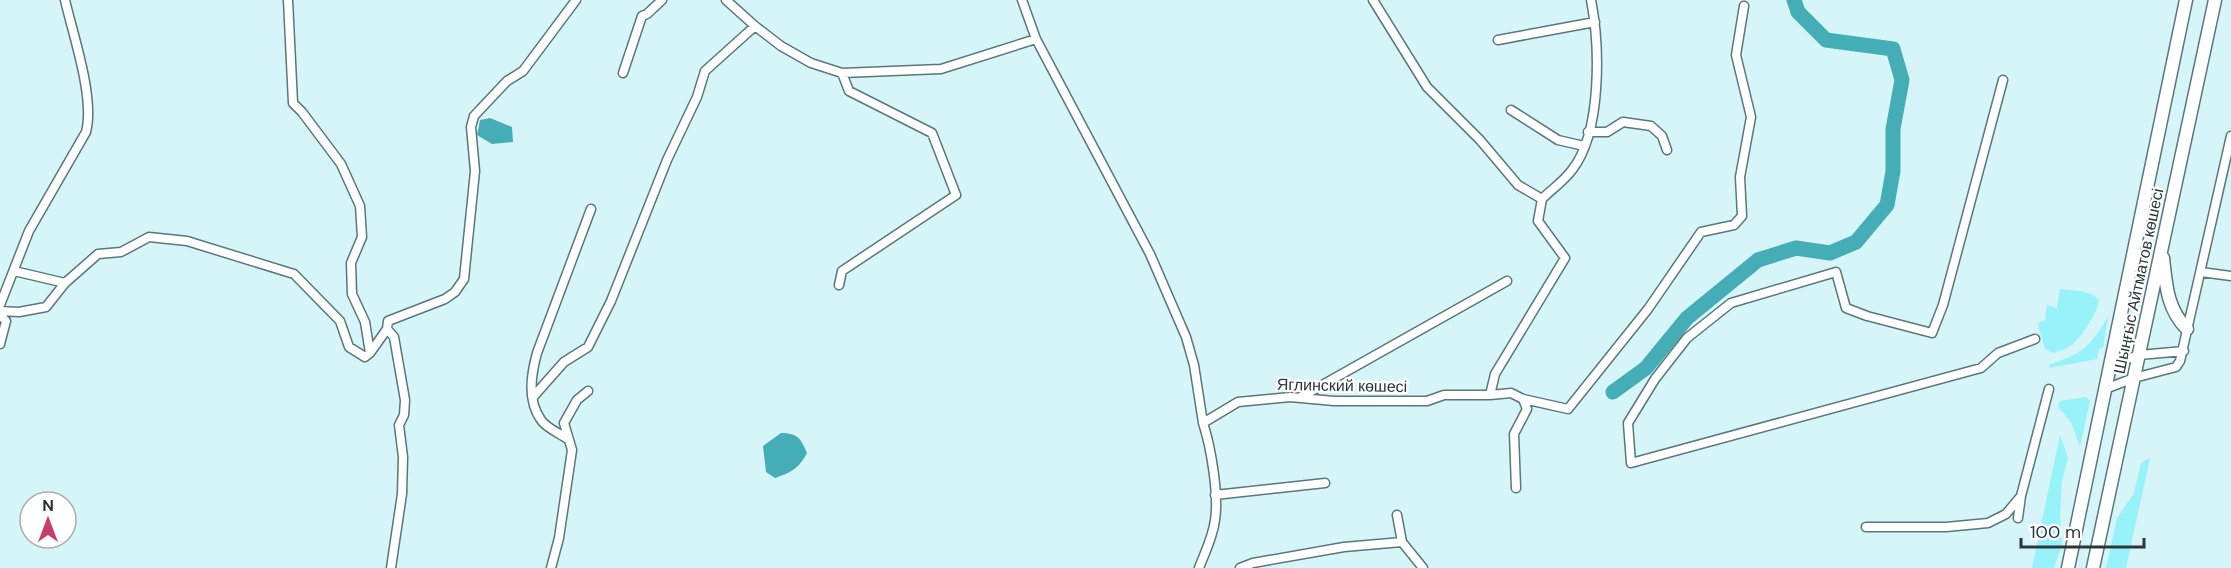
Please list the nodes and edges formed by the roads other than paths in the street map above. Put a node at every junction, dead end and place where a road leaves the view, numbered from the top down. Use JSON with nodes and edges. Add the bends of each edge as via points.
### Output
{"nodes":[{"id":1,"x":64,"y":0,"type":"edge"},
{"id":2,"x":288,"y":0,"type":"edge"},
{"id":3,"x":576,"y":0,"type":"edge"},
{"id":4,"x":662,"y":0,"type":"edge"},
{"id":5,"x":726,"y":0,"type":"edge"},
{"id":6,"x":1022,"y":0,"type":"edge"},
{"id":7,"x":1373,"y":0,"type":"edge"},
{"id":8,"x":1591,"y":0,"type":"edge"},
{"id":9,"x":2186,"y":0,"type":"edge"},
{"id":10,"x":2215,"y":0,"type":"edge"},
{"id":11,"x":1744,"y":6,"type":"dead end"},
{"id":12,"x":1595,"y":22,"type":"junction"},
{"id":13,"x":755,"y":26,"type":"junction"},
{"id":14,"x":1036,"y":39,"type":"junction"},
{"id":15,"x":1498,"y":40,"type":"dead end"},
{"id":16,"x":623,"y":73,"type":"dead end"},
{"id":17,"x":842,"y":73,"type":"junction"},
{"id":18,"x":2003,"y":80,"type":"dead end"},
{"id":19,"x":1511,"y":110,"type":"dead end"},
{"id":20,"x":1588,"y":132,"type":"junction"},
{"id":21,"x":2231,"y":136,"type":"edge"},
{"id":22,"x":1584,"y":146,"type":"junction"},
{"id":23,"x":1667,"y":150,"type":"dead end"},
{"id":24,"x":1542,"y":199,"type":"junction"},
{"id":25,"x":591,"y":209,"type":"dead end"},
{"id":26,"x":2162,"y":248,"type":"junction"},
{"id":27,"x":14,"y":271,"type":"junction"},
{"id":28,"x":2201,"y":272,"type":"junction"},
{"id":29,"x":2231,"y":276,"type":"edge"},
{"id":30,"x":1507,"y":281,"type":"dead end"},
{"id":31,"x":65,"y":283,"type":"junction"},
{"id":32,"x":839,"y":285,"type":"dead end"},
{"id":33,"x":0,"y":305,"type":"edge"},
{"id":34,"x":2,"y":316,"type":"edge"},
{"id":35,"x":387,"y":329,"type":"junction"},
{"id":36,"x":2187,"y":329,"type":"junction"},
{"id":37,"x":2035,"y":339,"type":"dead end"},
{"id":38,"x":0,"y":344,"type":"edge"},
{"id":39,"x":2184,"y":351,"type":"junction"},
{"id":40,"x":370,"y":353,"type":"junction"},
{"id":41,"x":2139,"y":355,"type":"junction"},
{"id":42,"x":2110,"y":365,"type":"junction"},
{"id":43,"x":2134,"y":378,"type":"junction"},
{"id":44,"x":2049,"y":389,"type":"dead end"},
{"id":45,"x":2105,"y":389,"type":"junction"},
{"id":46,"x":588,"y":391,"type":"dead end"},
{"id":47,"x":1490,"y":395,"type":"junction"},
{"id":48,"x":532,"y":397,"type":"junction"},
{"id":49,"x":1301,"y":397,"type":"junction"},
{"id":50,"x":1523,"y":399,"type":"junction"},
{"id":51,"x":1203,"y":423,"type":"junction"},
{"id":52,"x":569,"y":440,"type":"junction"},
{"id":53,"x":1325,"y":483,"type":"dead end"},
{"id":54,"x":1516,"y":488,"type":"dead end"},
{"id":55,"x":1215,"y":495,"type":"junction"},
{"id":56,"x":2021,"y":496,"type":"junction"},
{"id":57,"x":1396,"y":515,"type":"dead end"},
{"id":58,"x":2018,"y":518,"type":"dead end"},
{"id":59,"x":1866,"y":527,"type":"dead end"},
{"id":60,"x":1402,"y":542,"type":"junction"},
{"id":61,"x":391,"y":568,"type":"edge"},
{"id":62,"x":551,"y":568,"type":"edge"},
{"id":63,"x":1199,"y":568,"type":"edge"},
{"id":64,"x":1240,"y":568,"type":"edge"},
{"id":65,"x":1423,"y":568,"type":"edge"},
{"id":66,"x":2068,"y":568,"type":"edge"},
{"id":67,"x":2093,"y":568,"type":"edge"}],
"edges":[{"from":1,"to":27,"type":"street","via":[[89,119],[86,132],[29,231]]},
{"from":2,"to":40,"type":"street","via":[[293,103],[341,164],[360,206],[362,237],[351,263],[352,294],[364,322]]},
{"from":3,"to":35,"type":"street","via":[[523,71],[507,81],[474,116],[471,127],[475,171],[464,279],[445,299],[388,321]]},
{"from":4,"to":16,"type":"street","via":[[642,16]]},
{"from":5,"to":13,"type":"street"},
{"from":6,"to":14,"type":"street"},
{"from":7,"to":24,"type":"street","via":[[1427,87],[1518,184]]},
{"from":8,"to":12,"type":"street"},
{"from":9,"to":42,"type":"main road","name":"Шыңғыс Айтматов көшесі"},
{"from":10,"to":26,"type":"main road","name":"Шыңғыс Айтматов көшесі"},
{"from":11,"to":50,"type":"street","name":"Яглинский көшесі","via":[[1736,55],[1751,117],[1740,177],[1742,216],[1734,225],[1701,232],[1648,309],[1568,409]]},
{"from":12,"to":15,"type":"street"},
{"from":12,"to":20,"type":"street","via":[[1595,105]]},
{"from":13,"to":17,"type":"street","via":[[811,63]]},
{"from":13,"to":48,"type":"street","via":[[705,71],[611,301],[588,347],[564,362]]},
{"from":14,"to":17,"type":"street","via":[[941,69]]},
{"from":14,"to":51,"type":"street","via":[[1150,254],[1186,337]]},
{"from":17,"to":32,"type":"street","via":[[849,91],[932,133],[956,195],[843,271]]},
{"from":18,"to":37,"type":"street","via":[[1932,333],[1846,308],[1836,272],[1731,303],[1687,338],[1655,379],[1628,423],[1631,464],[1981,368],[1998,353]]},
{"from":19,"to":22,"type":"street","via":[[1558,140]]},
{"from":20,"to":22,"type":"street"},
{"from":20,"to":23,"type":"street","via":[[1607,132],[1623,122],[1651,126],[1662,136]]},
{"from":21,"to":28,"type":"street"},
{"from":22,"to":24,"type":"street","via":[[1572,170]]},
{"from":24,"to":47,"type":"street","via":[[1538,221],[1565,258],[1495,374]]},
{"from":25,"to":48,"type":"street","via":[[537,353],[531,376]]},
{"from":26,"to":36,"type":"main road","via":[[2170,303]]},
{"from":26,"to":41,"type":"main road","name":"Шыңғыс Айтматов көшесі"},
{"from":27,"to":31,"type":"street"},
{"from":27,"to":33,"type":"street"},
{"from":28,"to":29,"type":"street"},
{"from":28,"to":36,"type":"street"},
{"from":30,"to":49,"type":"street"},
{"from":31,"to":34,"type":"street","via":[[46,307]]},
{"from":31,"to":40,"type":"street","via":[[98,254],[121,252],[149,237],[187,241],[294,274],[340,321],[349,347],[364,357]]},
{"from":34,"to":38,"type":"street"},
{"from":35,"to":40,"type":"street"},
{"from":35,"to":61,"type":"street","via":[[394,337],[405,400],[399,425],[402,494]]},
{"from":36,"to":39,"type":"street"},
{"from":39,"to":41,"type":"street"},
{"from":39,"to":43,"type":"street","via":[[2176,367]]},
{"from":41,"to":42,"type":"street"},
{"from":41,"to":43,"type":"main road","name":"Шыңғыс Айтматов көшесі"},
{"from":42,"to":45,"type":"main road","name":"Шыңғыс Айтматов көшесі"},
{"from":43,"to":45,"type":"street"},
{"from":43,"to":67,"type":"main road","name":"Шыңғыс Айтматов көшесі"},
{"from":44,"to":56,"type":"street"},
{"from":45,"to":66,"type":"main road","name":"Шыңғыс Айтматов көшесі"},
{"from":46,"to":52,"type":"street","via":[[577,400],[564,423]]},
{"from":47,"to":49,"type":"street","name":"Яглинский көшесі","via":[[1444,394],[1427,401]]},
{"from":47,"to":50,"type":"street","name":"Яглинский көшесі","via":[[1511,393]]},
{"from":48,"to":52,"type":"street","via":[[541,421]]},
{"from":49,"to":51,"type":"street","name":"Яглинский көшесі","via":[[1238,402]]},
{"from":50,"to":54,"type":"street","via":[[1527,409],[1514,434]]},
{"from":51,"to":55,"type":"street"},
{"from":52,"to":62,"type":"street","via":[[572,450]]},
{"from":53,"to":55,"type":"street"},
{"from":55,"to":63,"type":"street","via":[[1210,542]]},
{"from":56,"to":58,"type":"street"},
{"from":56,"to":59,"type":"street","via":[[2006,514],[1988,523]]},
{"from":57,"to":60,"type":"street"},
{"from":60,"to":64,"type":"street","via":[[1344,547]]},
{"from":60,"to":65,"type":"street"}]}
